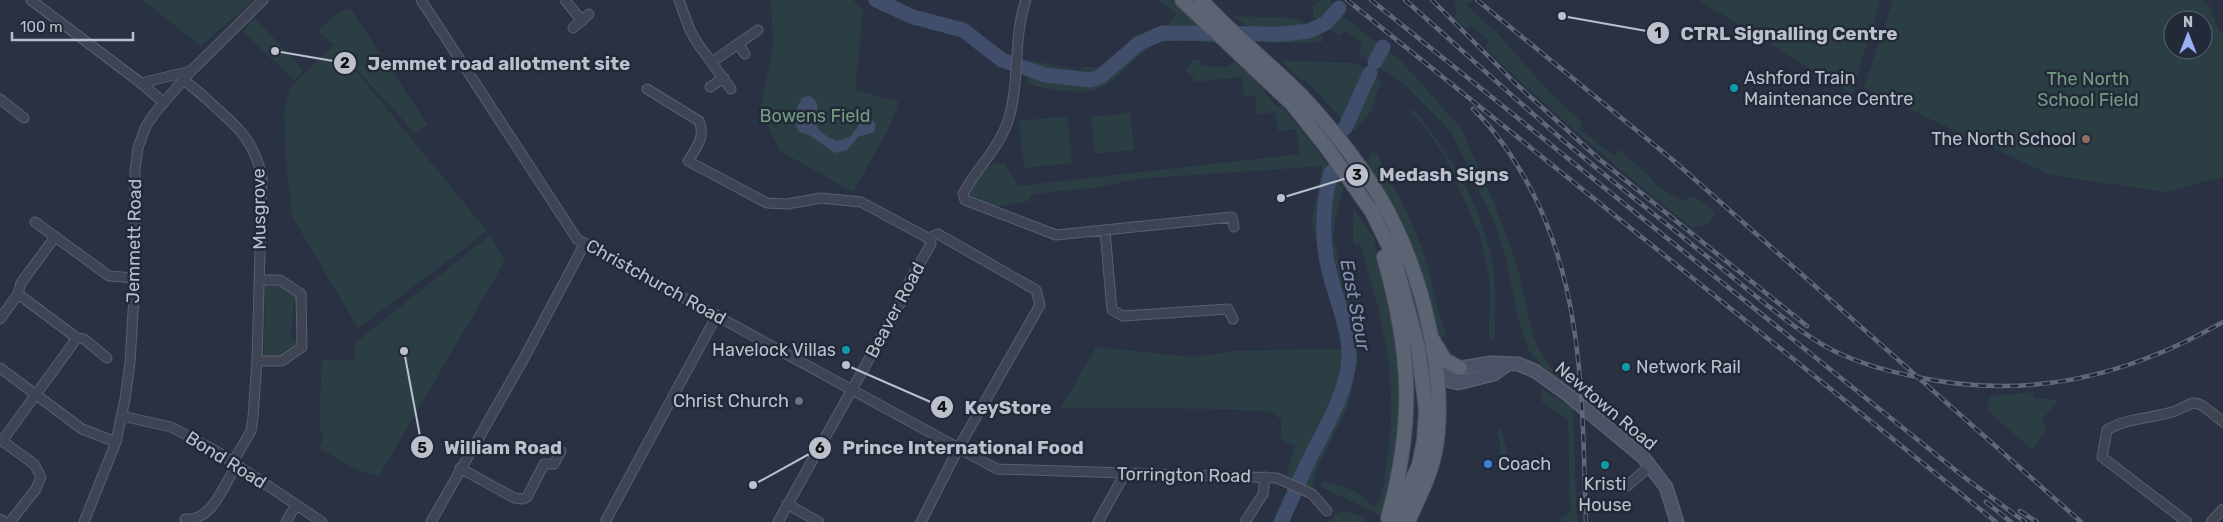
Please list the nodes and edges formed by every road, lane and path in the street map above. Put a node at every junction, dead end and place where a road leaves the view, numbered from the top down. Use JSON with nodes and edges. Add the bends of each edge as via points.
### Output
{"nodes":[{"id":1,"x":31,"y":0,"type":"edge"},
{"id":2,"x":263,"y":0,"type":"edge"},
{"id":3,"x":421,"y":0,"type":"edge"},
{"id":4,"x":565,"y":0,"type":"edge"},
{"id":5,"x":679,"y":0,"type":"edge"},
{"id":6,"x":1026,"y":0,"type":"edge"},
{"id":7,"x":1182,"y":0,"type":"edge"},
{"id":8,"x":1200,"y":0,"type":"edge"},
{"id":9,"x":573,"y":28,"type":"dead end"},
{"id":10,"x":758,"y":30,"type":"dead end"},
{"id":11,"x":738,"y":44,"type":"junction"},
{"id":12,"x":745,"y":54,"type":"dead end"},
{"id":13,"x":712,"y":62,"type":"junction"},
{"id":14,"x":191,"y":71,"type":"junction"},
{"id":15,"x":724,"y":78,"type":"junction"},
{"id":16,"x":183,"y":80,"type":"junction"},
{"id":17,"x":141,"y":83,"type":"junction"},
{"id":18,"x":710,"y":87,"type":"dead end"},
{"id":19,"x":647,"y":89,"type":"dead end"},
{"id":20,"x":731,"y":89,"type":"dead end"},
{"id":21,"x":0,"y":99,"type":"edge"},
{"id":22,"x":1297,"y":101,"type":"junction"},
{"id":23,"x":164,"y":103,"type":"junction"},
{"id":24,"x":24,"y":118,"type":"dead end"},
{"id":25,"x":1361,"y":197,"type":"junction"},
{"id":26,"x":35,"y":222,"type":"dead end"},
{"id":27,"x":1234,"y":226,"type":"dead end"},
{"id":28,"x":1105,"y":231,"type":"junction"},
{"id":29,"x":55,"y":237,"type":"junction"},
{"id":30,"x":928,"y":238,"type":"junction"},
{"id":31,"x":585,"y":243,"type":"junction"},
{"id":32,"x":135,"y":278,"type":"junction"},
{"id":33,"x":259,"y":280,"type":"junction"},
{"id":34,"x":18,"y":294,"type":"junction"},
{"id":35,"x":717,"y":315,"type":"junction"},
{"id":36,"x":0,"y":319,"type":"edge"},
{"id":37,"x":1233,"y":319,"type":"dead end"},
{"id":38,"x":1429,"y":333,"type":"junction"},
{"id":39,"x":77,"y":338,"type":"junction"},
{"id":40,"x":107,"y":358,"type":"dead end"},
{"id":41,"x":257,"y":361,"type":"junction"},
{"id":42,"x":1508,"y":364,"type":"junction"},
{"id":43,"x":0,"y":368,"type":"edge"},
{"id":44,"x":1460,"y":368,"type":"junction"},
{"id":45,"x":1430,"y":379,"type":"junction"},
{"id":46,"x":853,"y":389,"type":"junction"},
{"id":47,"x":36,"y":394,"type":"junction"},
{"id":48,"x":122,"y":416,"type":"junction"},
{"id":49,"x":2223,"y":422,"type":"edge"},
{"id":50,"x":116,"y":442,"type":"junction"},
{"id":51,"x":958,"y":449,"type":"junction"},
{"id":52,"x":561,"y":451,"type":"dead end"},
{"id":53,"x":235,"y":463,"type":"junction"},
{"id":54,"x":1650,"y":466,"type":"junction"},
{"id":55,"x":460,"y":468,"type":"junction"},
{"id":56,"x":1124,"y":475,"type":"junction"},
{"id":57,"x":1265,"y":477,"type":"junction"},
{"id":58,"x":1627,"y":486,"type":"dead end"},
{"id":59,"x":787,"y":504,"type":"junction"},
{"id":60,"x":296,"y":505,"type":"junction"},
{"id":61,"x":2223,"y":509,"type":"edge"},
{"id":62,"x":1327,"y":511,"type":"dead end"},
{"id":63,"x":0,"y":519,"type":"edge"},
{"id":64,"x":185,"y":519,"type":"dead end"},
{"id":65,"x":4,"y":522,"type":"edge"},
{"id":66,"x":10,"y":522,"type":"edge"},
{"id":67,"x":84,"y":522,"type":"edge"},
{"id":68,"x":286,"y":522,"type":"edge"},
{"id":69,"x":322,"y":522,"type":"edge"},
{"id":70,"x":431,"y":522,"type":"edge"},
{"id":71,"x":605,"y":522,"type":"edge"},
{"id":72,"x":778,"y":522,"type":"edge"},
{"id":73,"x":819,"y":522,"type":"edge"},
{"id":74,"x":921,"y":522,"type":"edge"},
{"id":75,"x":1098,"y":522,"type":"edge"},
{"id":76,"x":1245,"y":522,"type":"edge"},
{"id":77,"x":1387,"y":522,"type":"edge"},
{"id":78,"x":1393,"y":522,"type":"edge"},
{"id":79,"x":1408,"y":522,"type":"edge"},
{"id":80,"x":1677,"y":522,"type":"edge"},
{"id":81,"x":2187,"y":522,"type":"edge"},
{"id":82,"x":2212,"y":522,"type":"edge"}],
"edges":[{"from":1,"to":17,"type":"street"},
{"from":2,"to":14,"type":"street","name":"Jemmett Road"},
{"from":3,"to":31,"type":"street","name":"Christchurch Road","via":[[578,239]]},
{"from":4,"to":9,"type":"street","via":[[585,17]]},
{"from":5,"to":13,"type":"street","via":[[690,30]]},
{"from":6,"to":28,"type":"street","via":[[1010,117],[998,146],[965,190],[964,196],[969,202],[1050,234]]},
{"from":7,"to":22,"type":"main road","via":[[1248,63]]},
{"from":8,"to":22,"type":"main road","via":[[1267,62]]},
{"from":10,"to":11,"type":"street"},
{"from":11,"to":12,"type":"street"},
{"from":11,"to":13,"type":"street"},
{"from":13,"to":15,"type":"street"},
{"from":14,"to":16,"type":"street","name":"Jemmett Road"},
{"from":14,"to":17,"type":"street"},
{"from":15,"to":18,"type":"street"},
{"from":15,"to":20,"type":"street"},
{"from":16,"to":23,"type":"street","name":"Jemmett Road"},
{"from":16,"to":33,"type":"street","name":"Musgrove","via":[[242,130],[259,163],[262,177]]},
{"from":17,"to":23,"type":"street"},
{"from":19,"to":30,"type":"street","via":[[699,121],[701,137],[688,161],[767,203],[787,204],[821,198],[861,202]]},
{"from":21,"to":24,"type":"street"},
{"from":22,"to":25,"type":"main road"},
{"from":22,"to":38,"type":"main road","via":[[1337,138],[1386,208],[1404,246]]},
{"from":23,"to":32,"type":"street","name":"Jemmett Road","via":[[145,128],[138,148]]},
{"from":25,"to":45,"type":"main road","via":[[1388,244]]},
{"from":25,"to":77,"type":"main road","via":[[1390,276],[1408,384],[1402,461]]},
{"from":26,"to":29,"type":"street"},
{"from":27,"to":28,"type":"street","via":[[1232,218]]},
{"from":28,"to":37,"type":"street","via":[[1112,310],[1123,316],[1228,309]]},
{"from":29,"to":32,"type":"street","via":[[109,276]]},
{"from":29,"to":34,"type":"street","via":[[21,283]]},
{"from":30,"to":46,"type":"street","name":"Beaver Road","via":[[931,244]]},
{"from":30,"to":51,"type":"street","via":[[938,234],[1036,290],[1040,305]]},
{"from":31,"to":35,"type":"street","name":"Christchurch Road"},
{"from":31,"to":55,"type":"street","via":[[523,360]]},
{"from":32,"to":48,"type":"street","name":"Jemmett Road","via":[[130,363]]},
{"from":33,"to":41,"type":"street","name":"Musgrove"},
{"from":33,"to":41,"type":"street","via":[[280,280],[298,290],[303,297],[302,347],[275,363]]},
{"from":34,"to":36,"type":"street"},
{"from":34,"to":39,"type":"street"},
{"from":35,"to":46,"type":"street","name":"Christchurch Road"},
{"from":35,"to":71,"type":"street"},
{"from":38,"to":44,"type":"main road","via":[[1445,360]]},
{"from":38,"to":45,"type":"main road"},
{"from":39,"to":40,"type":"street","via":[[84,338]]},
{"from":39,"to":47,"type":"street"},
{"from":41,"to":53,"type":"street","name":"Musgrove","via":[[250,431]]},
{"from":42,"to":44,"type":"street","name":"Newtown Road"},
{"from":42,"to":45,"type":"street","via":[[1494,374],[1458,384]]},
{"from":42,"to":54,"type":"street","name":"Newtown Road","via":[[1518,364],[1535,371],[1568,394]]},
{"from":43,"to":47,"type":"street"},
{"from":44,"to":45,"type":"street","name":"Newtown Road"},
{"from":45,"to":78,"type":"main road","via":[[1422,452],[1413,481]]},
{"from":45,"to":79,"type":"main road","via":[[1439,414],[1435,452]]},
{"from":46,"to":51,"type":"street","name":"Torrington Road"},
{"from":46,"to":59,"type":"street","name":"Beaver Road"},
{"from":47,"to":50,"type":"street","via":[[82,429]]},
{"from":47,"to":66,"type":"street","via":[[2,441],[34,464],[42,477],[36,490]]},
{"from":48,"to":50,"type":"street","name":"Jemmett Road"},
{"from":48,"to":53,"type":"street","name":"Bond Road","via":[[171,427]]},
{"from":49,"to":81,"type":"street","via":[[2194,404],[2108,430],[2102,457]]},
{"from":50,"to":67,"type":"street","name":"Jemmett Road"},
{"from":51,"to":56,"type":"street","name":"Torrington Road","via":[[997,469]]},
{"from":51,"to":74,"type":"street"},
{"from":52,"to":55,"type":"street","via":[[554,464],[544,464],[523,499],[514,498]]},
{"from":53,"to":60,"type":"street","name":"Bond Road"},
{"from":53,"to":64,"type":"street","name":"Musgrove","via":[[213,505],[205,513],[191,520]]},
{"from":54,"to":58,"type":"street"},
{"from":54,"to":80,"type":"street","name":"Newtown Road","via":[[1666,488]]},
{"from":55,"to":70,"type":"street"},
{"from":56,"to":57,"type":"street","name":"Torrington Road"},
{"from":56,"to":75,"type":"street"},
{"from":57,"to":62,"type":"street","name":"Torrington Road","via":[[1277,478],[1312,494]]},
{"from":57,"to":76,"type":"street","via":[[1263,494]]},
{"from":59,"to":72,"type":"street","name":"Beaver Road"},
{"from":59,"to":73,"type":"street"},
{"from":60,"to":68,"type":"street"},
{"from":60,"to":69,"type":"street","name":"Bond Road"},
{"from":61,"to":82,"type":"street"},
{"from":63,"to":65,"type":"street"}]}
